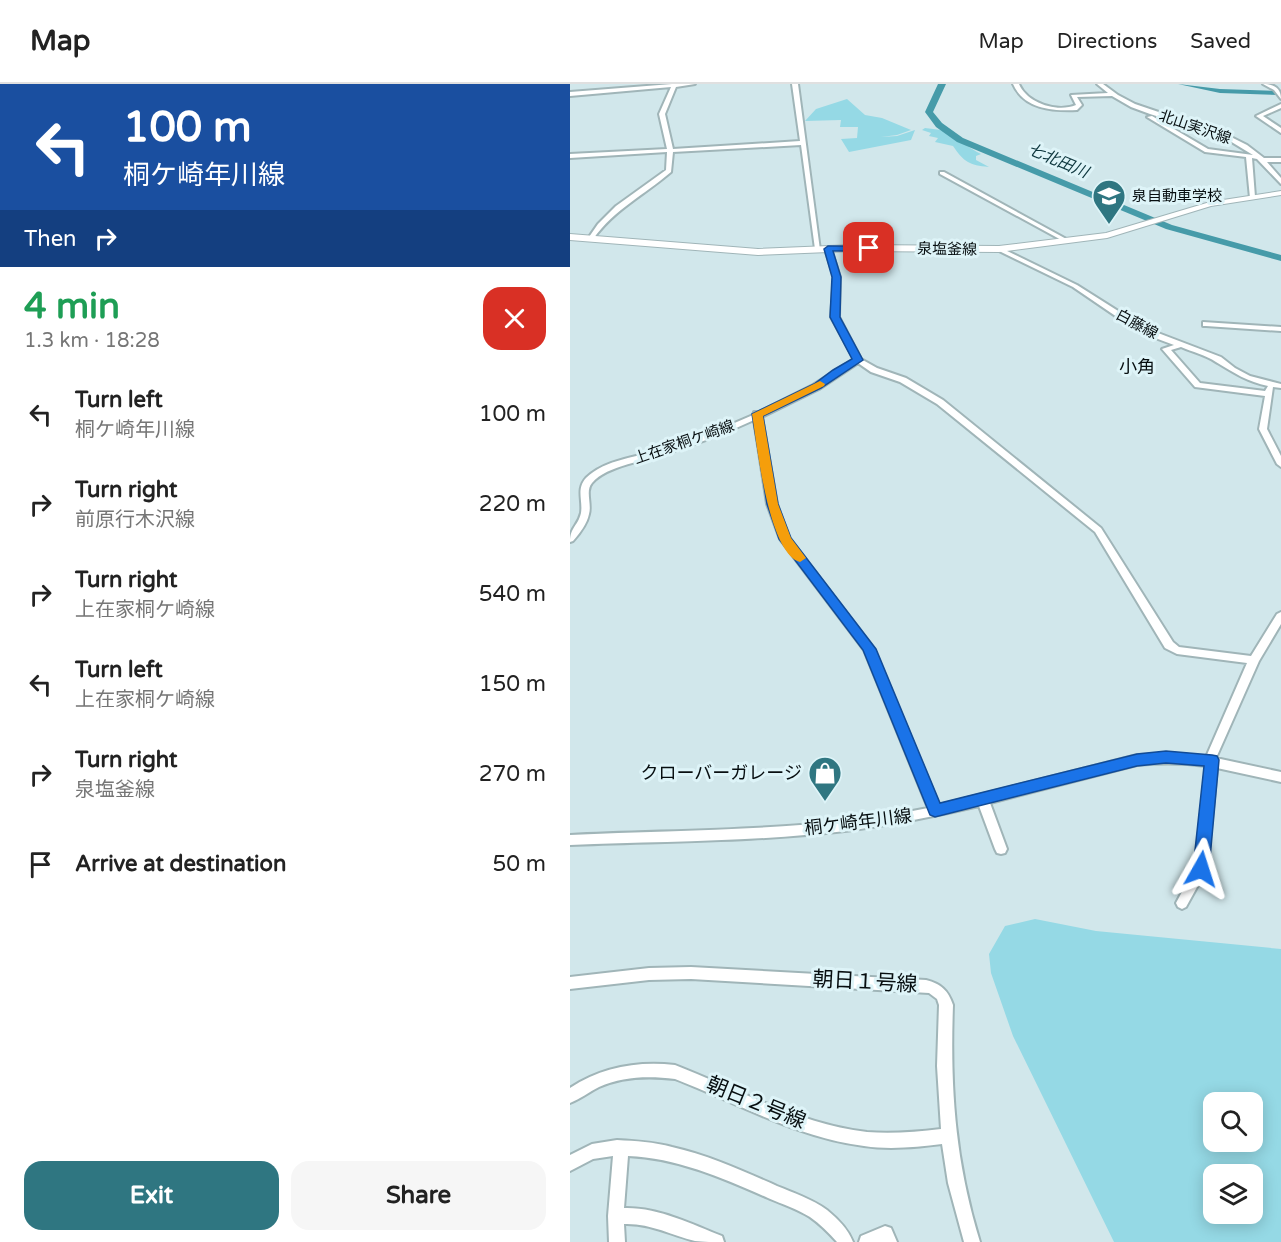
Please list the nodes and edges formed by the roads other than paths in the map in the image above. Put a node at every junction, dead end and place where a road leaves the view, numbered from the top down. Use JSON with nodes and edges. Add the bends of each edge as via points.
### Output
{"nodes":[{"id":1,"x":692,"y":84,"type":"edge"},
{"id":2,"x":795,"y":84,"type":"edge"},
{"id":3,"x":1016,"y":84,"type":"edge"},
{"id":4,"x":1117,"y":84,"type":"edge"},
{"id":5,"x":1266,"y":84,"type":"edge"},
{"id":6,"x":675,"y":85,"type":"edge"},
{"id":7,"x":1102,"y":85,"type":"edge"},
{"id":8,"x":570,"y":94,"type":"edge"},
{"id":9,"x":1113,"y":94,"type":"junction"},
{"id":10,"x":1279,"y":94,"type":"edge"},
{"id":11,"x":1281,"y":106,"type":"edge"},
{"id":12,"x":1143,"y":109,"type":"junction"},
{"id":13,"x":1281,"y":131,"type":"edge"},
{"id":14,"x":803,"y":143,"type":"junction"},
{"id":15,"x":670,"y":150,"type":"junction"},
{"id":16,"x":570,"y":156,"type":"edge"},
{"id":17,"x":1249,"y":157,"type":"junction"},
{"id":18,"x":1261,"y":159,"type":"junction"},
{"id":19,"x":1281,"y":160,"type":"edge"},
{"id":20,"x":942,"y":173,"type":"dead end"},
{"id":21,"x":1281,"y":182,"type":"edge"},
{"id":22,"x":1281,"y":194,"type":"edge"},
{"id":23,"x":1252,"y":197,"type":"junction"},
{"id":24,"x":570,"y":237,"type":"edge"},
{"id":25,"x":591,"y":238,"type":"junction"},
{"id":26,"x":1067,"y":241,"type":"junction"},
{"id":27,"x":823,"y":249,"type":"junction"},
{"id":28,"x":999,"y":249,"type":"junction"},
{"id":29,"x":1206,"y":324,"type":"dead end"},
{"id":30,"x":1281,"y":329,"type":"edge"},
{"id":31,"x":1181,"y":345,"type":"junction"},
{"id":32,"x":858,"y":360,"type":"junction"},
{"id":33,"x":1276,"y":385,"type":"edge"},
{"id":34,"x":1268,"y":394,"type":"junction"},
{"id":35,"x":757,"y":414,"type":"junction"},
{"id":36,"x":1281,"y":464,"type":"edge"},
{"id":37,"x":570,"y":539,"type":"edge"},
{"id":38,"x":1281,"y":616,"type":"edge"},
{"id":39,"x":1254,"y":660,"type":"junction"},
{"id":40,"x":1211,"y":760,"type":"junction"},
{"id":41,"x":1281,"y":777,"type":"edge"},
{"id":42,"x":982,"y":799,"type":"junction"},
{"id":43,"x":935,"y":811,"type":"junction"},
{"id":44,"x":570,"y":840,"type":"edge"},
{"id":45,"x":1001,"y":849,"type":"dead end"},
{"id":46,"x":1182,"y":903,"type":"dead end"},
{"id":47,"x":570,"y":983,"type":"edge"},
{"id":48,"x":570,"y":1096,"type":"edge"},
{"id":49,"x":947,"y":1136,"type":"junction"},
{"id":50,"x":621,"y":1149,"type":"junction"},
{"id":51,"x":570,"y":1163,"type":"edge"},
{"id":52,"x":616,"y":1216,"type":"junction"},
{"id":53,"x":617,"y":1242,"type":"edge"},
{"id":54,"x":716,"y":1242,"type":"edge"},
{"id":55,"x":845,"y":1242,"type":"edge"},
{"id":56,"x":867,"y":1242,"type":"edge"},
{"id":57,"x":889,"y":1242,"type":"edge"},
{"id":58,"x":972,"y":1242,"type":"edge"}],
"edges":[{"from":1,"to":6,"type":"street"},
{"from":2,"to":14,"type":"street"},
{"from":3,"to":9,"type":"street","via":[[1029,99],[1054,108],[1077,108],[1073,96]]},
{"from":4,"to":7,"type":"street"},
{"from":5,"to":10,"type":"street"},
{"from":6,"to":8,"type":"street"},
{"from":6,"to":15,"type":"street","via":[[662,114]]},
{"from":7,"to":9,"type":"street","name":"北山実沢線"},
{"from":9,"to":12,"type":"street","name":"北山実沢線"},
{"from":11,"to":13,"type":"street","via":[[1259,116]]},
{"from":12,"to":17,"type":"street","via":[[1142,112],[1207,151]]},
{"from":12,"to":18,"type":"street","name":"北山実沢線","via":[[1224,135]]},
{"from":14,"to":15,"type":"street"},
{"from":14,"to":27,"type":"street"},
{"from":15,"to":16,"type":"street"},
{"from":15,"to":25,"type":"street","via":[[669,171],[651,187],[620,204]]},
{"from":17,"to":18,"type":"street"},
{"from":17,"to":23,"type":"street"},
{"from":18,"to":19,"type":"street"},
{"from":18,"to":21,"type":"street","name":"北山実沢線"},
{"from":20,"to":26,"type":"street"},
{"from":22,"to":23,"type":"main road"},
{"from":23,"to":26,"type":"main road","name":"泉塩釜線","via":[[1222,201],[1107,236]]},
{"from":24,"to":25,"type":"main road","name":"泉塩釜線"},
{"from":25,"to":27,"type":"main road","name":"泉塩釜線","via":[[758,252]]},
{"from":26,"to":28,"type":"main road","name":"泉塩釜線"},
{"from":27,"to":28,"type":"main road","name":"泉塩釜線"},
{"from":27,"to":32,"type":"street","via":[[837,277],[835,317]]},
{"from":28,"to":31,"type":"street","name":"白藤線","via":[[1075,286],[1135,326]]},
{"from":29,"to":30,"type":"street"},
{"from":31,"to":33,"type":"street","name":"白藤線","via":[[1218,359],[1237,373]]},
{"from":31,"to":34,"type":"street","via":[[1166,349],[1198,385]]},
{"from":32,"to":35,"type":"street","name":"上在家桐ケ崎線","via":[[818,386]]},
{"from":32,"to":39,"type":"street","via":[[940,402],[1098,530],[1169,645],[1177,650]]},
{"from":33,"to":34,"type":"street"},
{"from":34,"to":36,"type":"street","via":[[1263,429]]},
{"from":35,"to":37,"type":"street","name":"上在家桐ケ崎線","via":[[701,440],[625,463],[591,478],[584,489],[587,512]]},
{"from":35,"to":43,"type":"street","via":[[772,504],[785,539],[869,649]]},
{"from":38,"to":39,"type":"street"},
{"from":39,"to":40,"type":"street"},
{"from":40,"to":41,"type":"street","name":"桐ケ崎年川線"},
{"from":40,"to":42,"type":"street","name":"桐ケ崎年川線","via":[[1137,760]]},
{"from":40,"to":46,"type":"street","via":[[1201,869]]},
{"from":42,"to":43,"type":"street","name":"桐ケ崎年川線"},
{"from":42,"to":45,"type":"street"},
{"from":43,"to":44,"type":"street","name":"桐ケ崎年川線","via":[[809,829]]},
{"from":47,"to":49,"type":"street","name":"朝日１号線","via":[[691,973],[931,987],[944,996],[946,1005],[943,1066]]},
{"from":48,"to":49,"type":"street","name":"朝日２号線","via":[[594,1081],[626,1071],[657,1069],[675,1072],[841,1135],[882,1141]]},
{"from":49,"to":58,"type":"street","name":"朝日１号線"},
{"from":50,"to":51,"type":"street","via":[[582,1155]]},
{"from":50,"to":52,"type":"street"},
{"from":50,"to":55,"type":"street","via":[[679,1156],[739,1176],[819,1215]]},
{"from":52,"to":53,"type":"street"},
{"from":52,"to":54,"type":"street","via":[[660,1220]]},
{"from":56,"to":57,"type":"street","via":[[885,1234]]}]}
